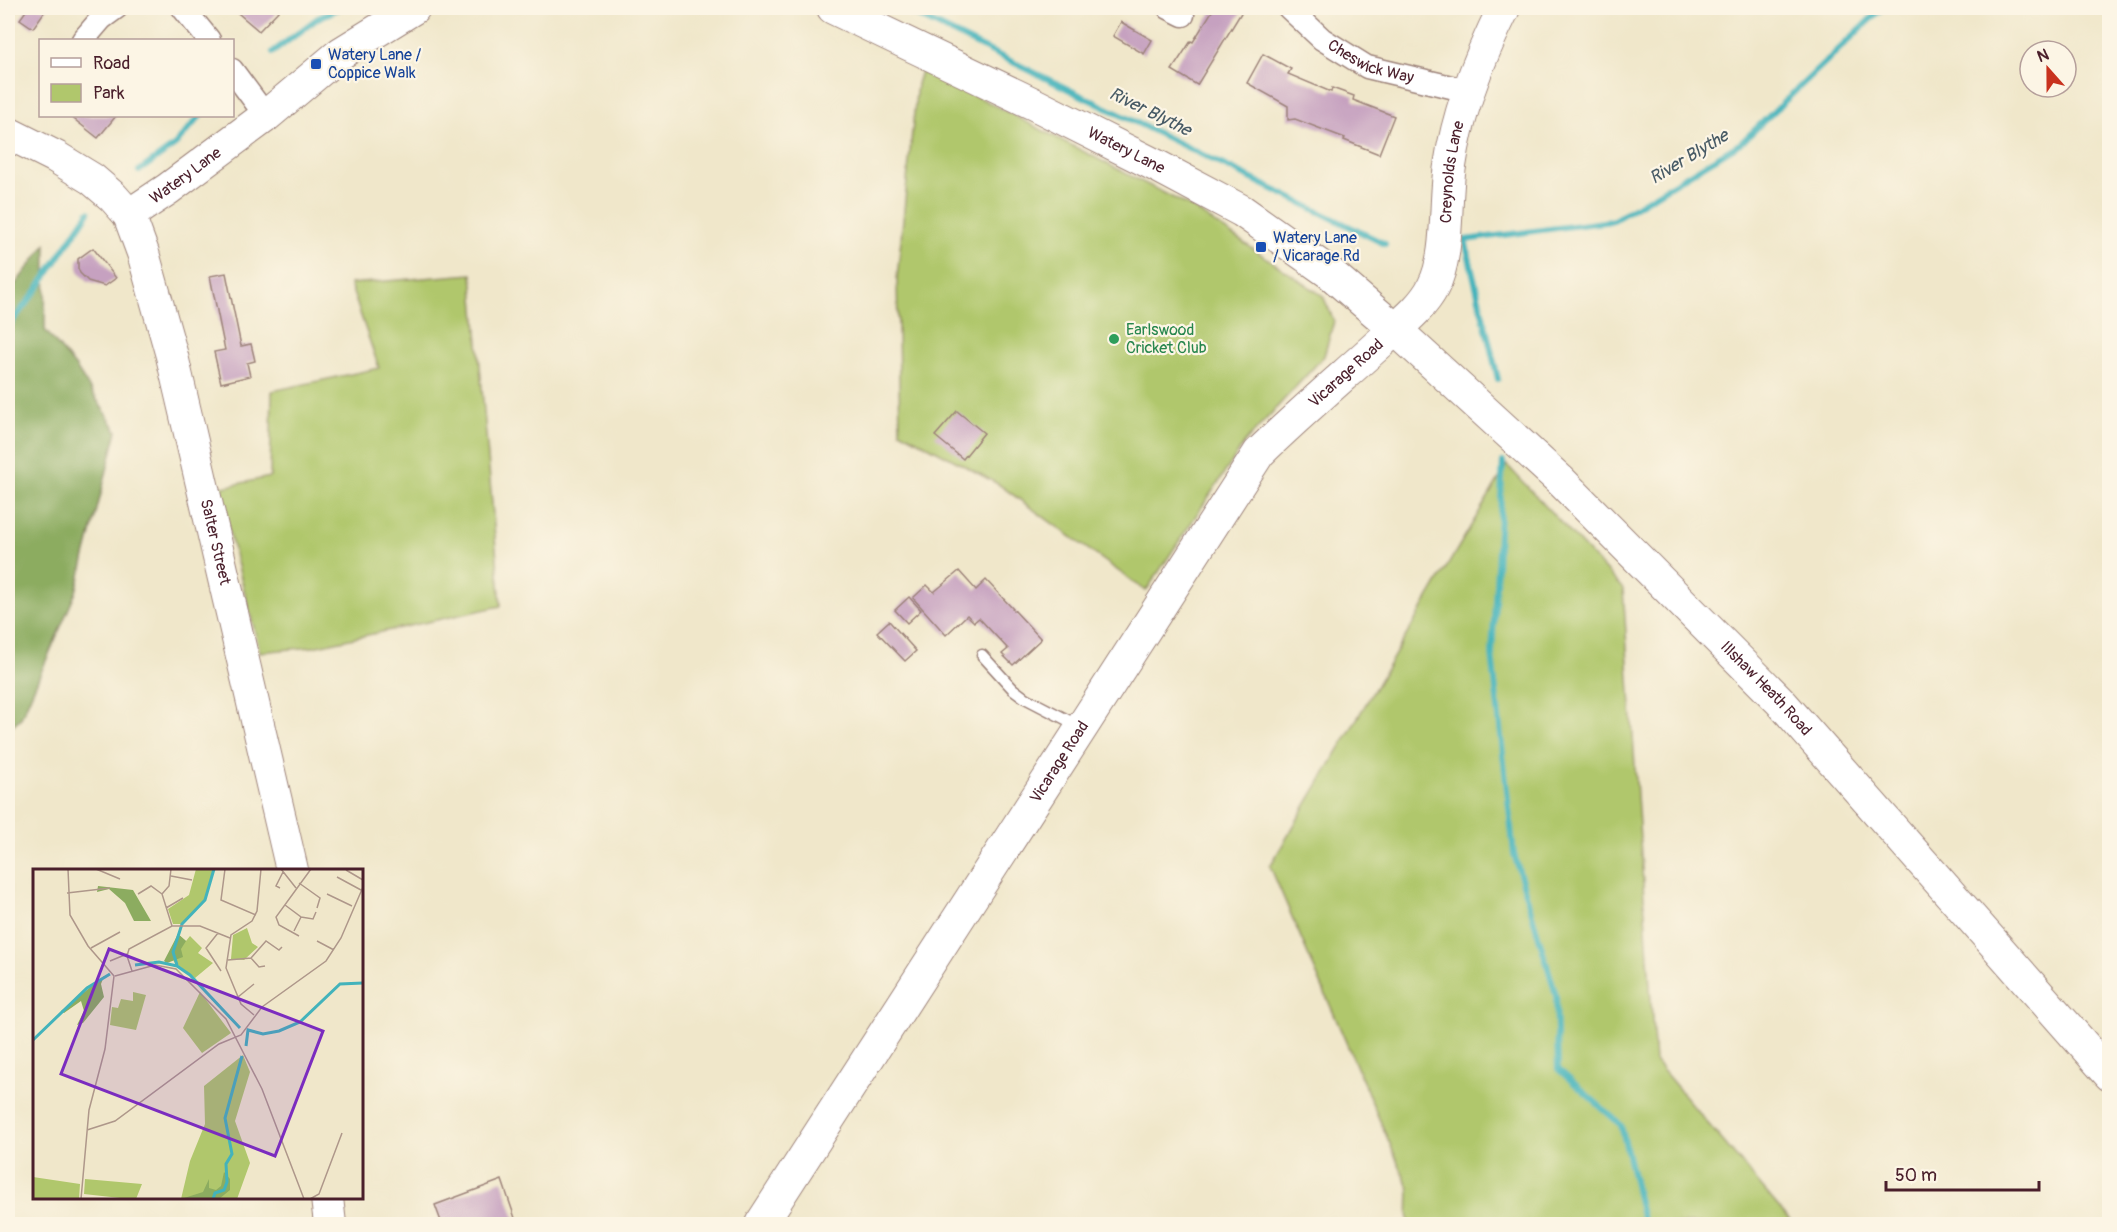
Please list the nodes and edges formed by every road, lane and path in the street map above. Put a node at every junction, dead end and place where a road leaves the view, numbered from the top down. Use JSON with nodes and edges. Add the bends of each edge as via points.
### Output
{"nodes":[{"id":1,"x":116,"y":8,"type":"edge"},
{"id":2,"x":183,"y":8,"type":"edge"},
{"id":3,"x":414,"y":8,"type":"edge"},
{"id":4,"x":833,"y":8,"type":"edge"},
{"id":5,"x":1289,"y":8,"type":"edge"},
{"id":6,"x":1504,"y":8,"type":"edge"},
{"id":7,"x":84,"y":39,"type":"edge"},
{"id":8,"x":208,"y":39,"type":"edge"},
{"id":9,"x":234,"y":73,"type":"edge"},
{"id":10,"x":1468,"y":91,"type":"junction"},
{"id":11,"x":266,"y":116,"type":"junction"},
{"id":12,"x":8,"y":133,"type":"edge"},
{"id":13,"x":129,"y":215,"type":"junction"},
{"id":14,"x":1395,"y":329,"type":"junction"},
{"id":15,"x":982,"y":655,"type":"dead end"},
{"id":16,"x":1082,"y":727,"type":"junction"},
{"id":17,"x":292,"y":869,"type":"edge"},
{"id":18,"x":2109,"y":1075,"type":"edge"},
{"id":19,"x":327,"y":1199,"type":"edge"},
{"id":20,"x":330,"y":1224,"type":"edge"},
{"id":21,"x":761,"y":1224,"type":"edge"}],
"edges":[{"from":1,"to":7,"type":"street"},
{"from":2,"to":8,"type":"street"},
{"from":3,"to":11,"type":"street","name":"Watery Lane","via":[[341,53]]},
{"from":4,"to":14,"type":"street","name":"Watery Lane","via":[[1034,104],[1242,211],[1330,273]]},
{"from":5,"to":10,"type":"street","name":"Cheswick Way","via":[[1322,39],[1367,67]]},
{"from":6,"to":10,"type":"street","name":"Creynolds Lane"},
{"from":9,"to":11,"type":"street"},
{"from":10,"to":14,"type":"street","name":"Creynolds Lane","via":[[1449,168],[1444,233],[1434,285],[1425,302]]},
{"from":11,"to":13,"type":"street","name":"Watery Lane"},
{"from":12,"to":13,"type":"street","via":[[92,179]]},
{"from":13,"to":17,"type":"street","name":"Salter Street","via":[[172,356]]},
{"from":14,"to":16,"type":"street","name":"Vicarage Road","via":[[1259,453]]},
{"from":14,"to":18,"type":"street","name":"Illshaw Heath Road","via":[[1560,480],[1780,701]]},
{"from":15,"to":16,"type":"lane","via":[[1025,698]]},
{"from":16,"to":21,"type":"street","name":"Vicarage Road"},
{"from":19,"to":20,"type":"street"}]}
